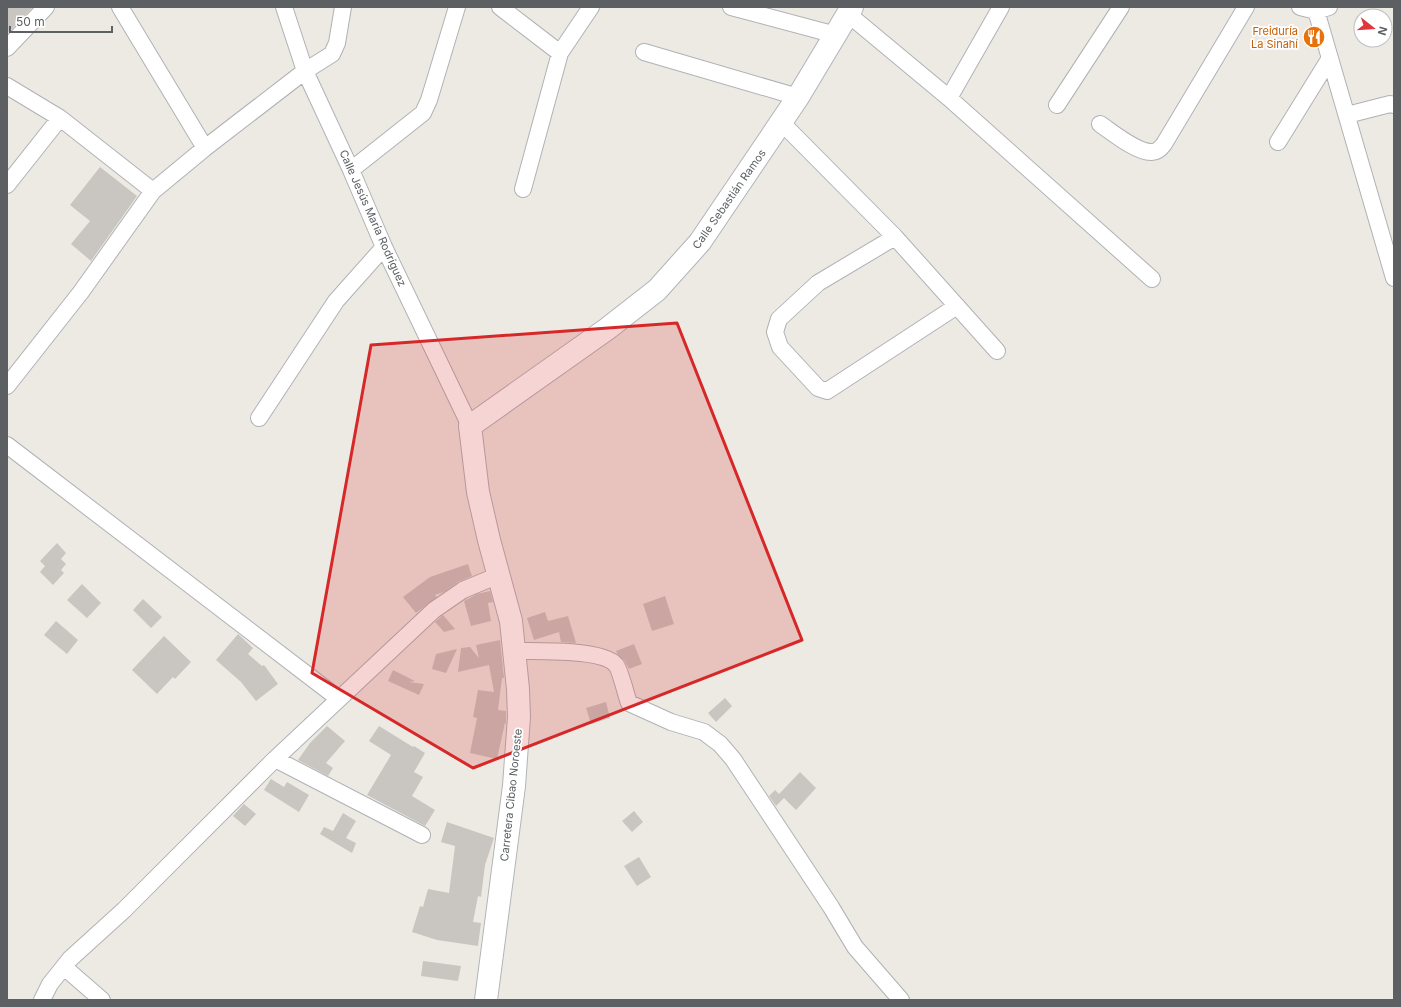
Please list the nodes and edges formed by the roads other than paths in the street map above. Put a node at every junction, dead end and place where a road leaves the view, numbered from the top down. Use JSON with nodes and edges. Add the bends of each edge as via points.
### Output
{"nodes":[{"id":1,"x":46,"y":7,"type":"edge"},
{"id":2,"x":120,"y":7,"type":"edge"},
{"id":3,"x":284,"y":7,"type":"edge"},
{"id":4,"x":343,"y":7,"type":"edge"},
{"id":5,"x":457,"y":7,"type":"edge"},
{"id":6,"x":500,"y":7,"type":"edge"},
{"id":7,"x":590,"y":7,"type":"edge"},
{"id":8,"x":731,"y":7,"type":"edge"},
{"id":9,"x":1001,"y":7,"type":"edge"},
{"id":10,"x":1121,"y":7,"type":"edge"},
{"id":11,"x":1246,"y":7,"type":"edge"},
{"id":12,"x":1300,"y":7,"type":"edge"},
{"id":13,"x":1320,"y":8,"type":"edge"},
{"id":14,"x":850,"y":10,"type":"edge"},
{"id":15,"x":836,"y":35,"type":"junction"},
{"id":16,"x":7,"y":48,"type":"edge"},
{"id":17,"x":644,"y":52,"type":"dead end"},
{"id":18,"x":560,"y":53,"type":"junction"},
{"id":19,"x":1330,"y":58,"type":"junction"},
{"id":20,"x":305,"y":71,"type":"junction"},
{"id":21,"x":7,"y":86,"type":"edge"},
{"id":22,"x":798,"y":97,"type":"junction"},
{"id":23,"x":949,"y":98,"type":"junction"},
{"id":24,"x":1057,"y":105,"type":"dead end"},
{"id":25,"x":1394,"y":105,"type":"edge"},
{"id":26,"x":1347,"y":115,"type":"junction"},
{"id":27,"x":60,"y":118,"type":"junction"},
{"id":28,"x":782,"y":122,"type":"junction"},
{"id":29,"x":1100,"y":124,"type":"dead end"},
{"id":30,"x":1278,"y":142,"type":"dead end"},
{"id":31,"x":205,"y":148,"type":"junction"},
{"id":32,"x":351,"y":170,"type":"junction"},
{"id":33,"x":7,"y":185,"type":"edge"},
{"id":34,"x":523,"y":189,"type":"dead end"},
{"id":35,"x":153,"y":191,"type":"junction"},
{"id":36,"x":895,"y":237,"type":"junction"},
{"id":37,"x":384,"y":248,"type":"junction"},
{"id":38,"x":1394,"y":278,"type":"edge"},
{"id":39,"x":1152,"y":279,"type":"dead end"},
{"id":40,"x":957,"y":306,"type":"junction"},
{"id":41,"x":997,"y":351,"type":"dead end"},
{"id":42,"x":7,"y":386,"type":"edge"},
{"id":43,"x":259,"y":418,"type":"dead end"},
{"id":44,"x":470,"y":426,"type":"junction"},
{"id":45,"x":7,"y":445,"type":"edge"},
{"id":46,"x":499,"y":575,"type":"junction"},
{"id":47,"x":515,"y":651,"type":"junction"},
{"id":48,"x":339,"y":700,"type":"junction"},
{"id":49,"x":276,"y":759,"type":"junction"},
{"id":50,"x":422,"y":835,"type":"dead end"},
{"id":51,"x":64,"y":967,"type":"junction"},
{"id":52,"x":42,"y":1000,"type":"edge"},
{"id":53,"x":102,"y":1000,"type":"edge"},
{"id":54,"x":486,"y":1000,"type":"edge"},
{"id":55,"x":901,"y":1000,"type":"edge"}],
"edges":[{"from":1,"to":16,"type":"street"},
{"from":2,"to":31,"type":"street"},
{"from":3,"to":20,"type":"street","name":"Calle Jesús María Rodríguez"},
{"from":4,"to":20,"type":"street","via":[[335,49],[328,58]]},
{"from":5,"to":32,"type":"street","via":[[423,113]]},
{"from":6,"to":18,"type":"street"},
{"from":7,"to":18,"type":"street"},
{"from":8,"to":15,"type":"street"},
{"from":9,"to":23,"type":"street"},
{"from":10,"to":24,"type":"street"},
{"from":11,"to":29,"type":"street","via":[[1159,149],[1146,152],[1138,149]]},
{"from":12,"to":13,"type":"street"},
{"from":13,"to":19,"type":"street"},
{"from":14,"to":15,"type":"main road","name":"Calle Sebastián Ramos"},
{"from":14,"to":23,"type":"street"},
{"from":15,"to":22,"type":"main road","name":"Calle Sebastián Ramos"},
{"from":17,"to":22,"type":"street"},
{"from":18,"to":34,"type":"street"},
{"from":19,"to":26,"type":"street"},
{"from":19,"to":30,"type":"street"},
{"from":20,"to":31,"type":"street"},
{"from":20,"to":32,"type":"street","name":"Calle Jesús María Rodríguez"},
{"from":21,"to":27,"type":"street"},
{"from":22,"to":28,"type":"main road","name":"Calle Sebastián Ramos"},
{"from":23,"to":39,"type":"street"},
{"from":25,"to":26,"type":"street"},
{"from":26,"to":38,"type":"street"},
{"from":27,"to":33,"type":"street"},
{"from":27,"to":35,"type":"street"},
{"from":28,"to":36,"type":"street"},
{"from":28,"to":44,"type":"main road","name":"Calle Sebastián Ramos","via":[[700,242],[657,290]]},
{"from":31,"to":35,"type":"street"},
{"from":32,"to":37,"type":"street","name":"Calle Jesús María Rodríguez"},
{"from":35,"to":42,"type":"street","via":[[80,292]]},
{"from":36,"to":40,"type":"street"},
{"from":36,"to":40,"type":"street","via":[[818,283],[779,319],[774,332],[780,347],[818,388],[827,391]]},
{"from":37,"to":43,"type":"street","via":[[336,301]]},
{"from":37,"to":44,"type":"street","name":"Calle Jesús María Rodríguez"},
{"from":40,"to":41,"type":"street"},
{"from":44,"to":46,"type":"main road","name":"Carretera Cibao Noroeste","via":[[478,492]]},
{"from":45,"to":48,"type":"street"},
{"from":46,"to":47,"type":"main road","name":"Carretera Cibao Noroeste","via":[[512,620]]},
{"from":46,"to":48,"type":"street","via":[[463,590],[434,610]]},
{"from":47,"to":54,"type":"main road","name":"Carretera Cibao Noroeste","via":[[519,717],[514,786]]},
{"from":47,"to":55,"type":"street","via":[[567,651],[606,658],[617,665],[629,702],[671,722],[704,732],[720,744],[734,759],[831,907],[854,947]]},
{"from":48,"to":49,"type":"street"},
{"from":49,"to":50,"type":"street"},
{"from":49,"to":51,"type":"street"},
{"from":51,"to":52,"type":"street","via":[[50,984]]},
{"from":51,"to":53,"type":"street"}]}
